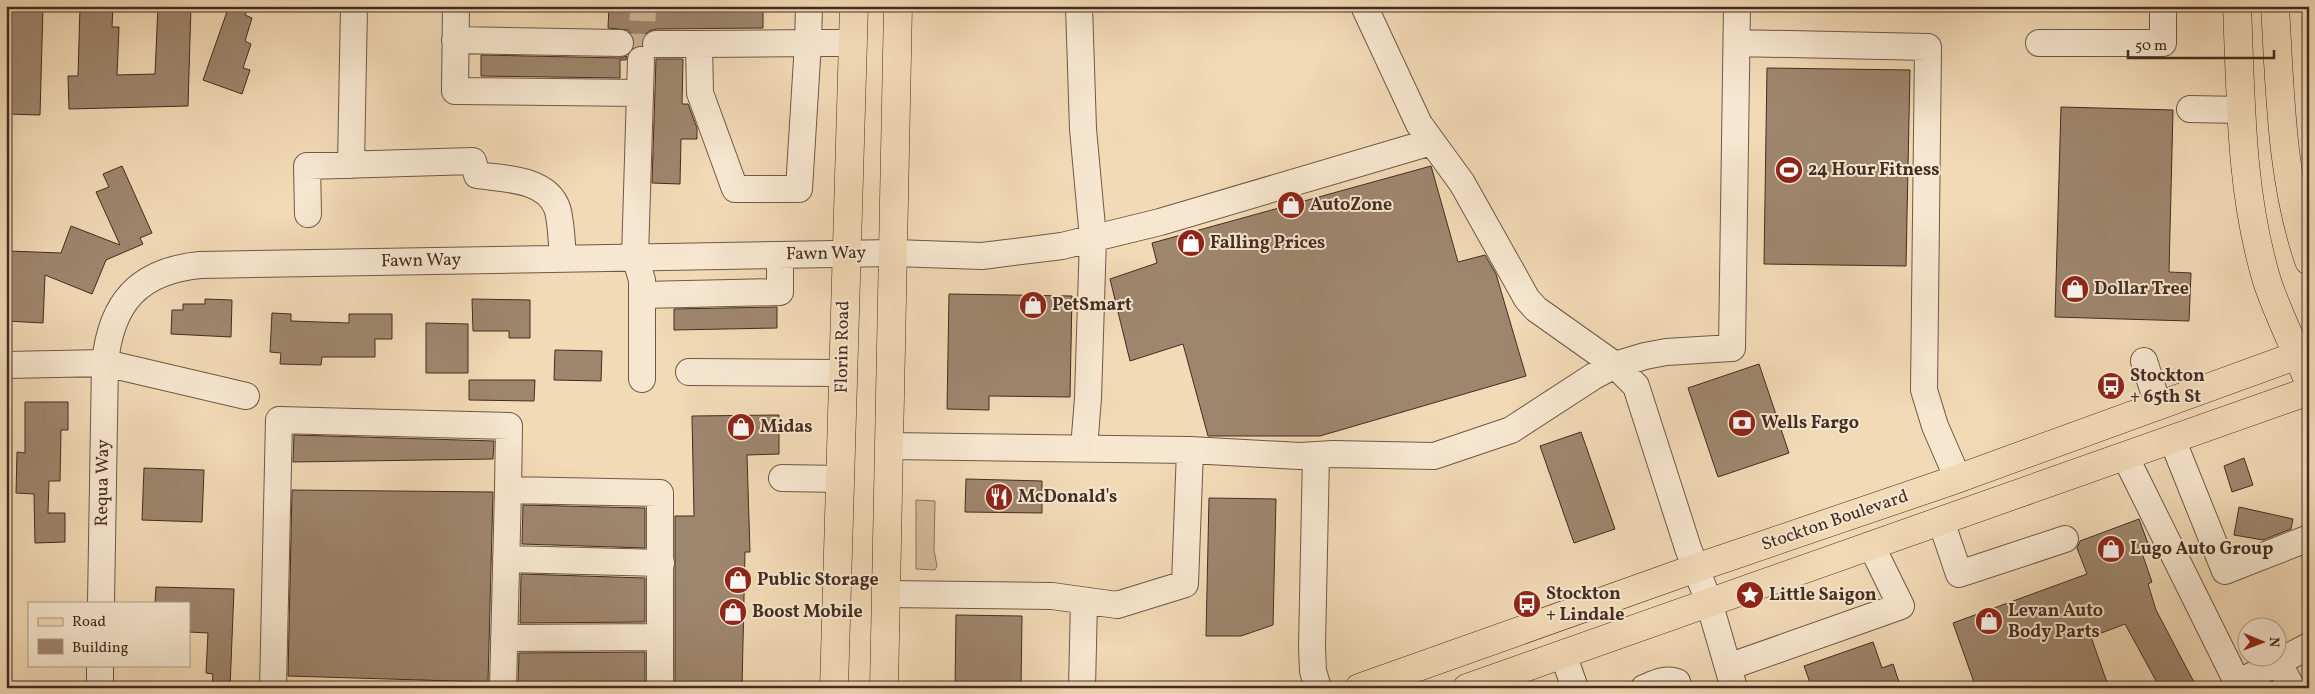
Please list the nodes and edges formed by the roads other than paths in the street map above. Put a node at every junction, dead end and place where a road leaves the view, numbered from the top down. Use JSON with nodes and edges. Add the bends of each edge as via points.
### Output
{"nodes":[{"id":1,"x":354,"y":6,"type":"edge"},
{"id":2,"x":456,"y":6,"type":"edge"},
{"id":3,"x":808,"y":6,"type":"edge"},
{"id":4,"x":854,"y":6,"type":"edge"},
{"id":5,"x":898,"y":6,"type":"edge"},
{"id":6,"x":1079,"y":6,"type":"edge"},
{"id":7,"x":1364,"y":6,"type":"edge"},
{"id":8,"x":1737,"y":6,"type":"edge"},
{"id":9,"x":2163,"y":6,"type":"edge"},
{"id":10,"x":2237,"y":6,"type":"edge"},
{"id":11,"x":2264,"y":6,"type":"edge"},
{"id":12,"x":2276,"y":6,"type":"edge"},
{"id":13,"x":455,"y":40,"type":"junction"},
{"id":14,"x":620,"y":43,"type":"dead end"},
{"id":15,"x":808,"y":43,"type":"junction"},
{"id":16,"x":853,"y":43,"type":"junction"},
{"id":17,"x":1737,"y":43,"type":"junction"},
{"id":18,"x":2039,"y":43,"type":"dead end"},
{"id":19,"x":699,"y":44,"type":"junction"},
{"id":20,"x":2277,"y":45,"type":"junction"},
{"id":21,"x":640,"y":93,"type":"junction"},
{"id":22,"x":2190,"y":109,"type":"dead end"},
{"id":23,"x":2241,"y":110,"type":"junction"},
{"id":24,"x":1430,"y":142,"type":"junction"},
{"id":25,"x":351,"y":165,"type":"junction"},
{"id":26,"x":308,"y":214,"type":"dead end"},
{"id":27,"x":1093,"y":238,"type":"junction"},
{"id":28,"x":893,"y":253,"type":"junction"},
{"id":29,"x":846,"y":254,"type":"junction"},
{"id":30,"x":780,"y":255,"type":"junction"},
{"id":31,"x":635,"y":257,"type":"junction"},
{"id":32,"x":563,"y":259,"type":"junction"},
{"id":33,"x":2309,"y":261,"type":"edge"},
{"id":34,"x":642,"y":295,"type":"junction"},
{"id":35,"x":2303,"y":354,"type":"edge"},
{"id":36,"x":2144,"y":361,"type":"dead end"},
{"id":37,"x":105,"y":363,"type":"junction"},
{"id":38,"x":6,"y":365,"type":"edge"},
{"id":39,"x":1615,"y":365,"type":"junction"},
{"id":40,"x":689,"y":372,"type":"dead end"},
{"id":41,"x":843,"y":373,"type":"junction"},
{"id":42,"x":642,"y":379,"type":"dead end"},
{"id":43,"x":2309,"y":381,"type":"edge"},
{"id":44,"x":2309,"y":391,"type":"edge"},
{"id":45,"x":246,"y":396,"type":"dead end"},
{"id":46,"x":2158,"y":405,"type":"junction"},
{"id":47,"x":2172,"y":439,"type":"junction"},
{"id":48,"x":889,"y":446,"type":"junction"},
{"id":49,"x":1084,"y":448,"type":"junction"},
{"id":50,"x":1190,"y":450,"type":"junction"},
{"id":51,"x":1316,"y":455,"type":"junction"},
{"id":52,"x":2124,"y":456,"type":"junction"},
{"id":53,"x":782,"y":478,"type":"dead end"},
{"id":54,"x":840,"y":479,"type":"junction"},
{"id":55,"x":1958,"y":479,"type":"junction"},
{"id":56,"x":508,"y":490,"type":"junction"},
{"id":57,"x":1941,"y":520,"type":"junction"},
{"id":58,"x":2309,"y":538,"type":"edge"},
{"id":59,"x":2065,"y":539,"type":"dead end"},
{"id":60,"x":1871,"y":545,"type":"junction"},
{"id":61,"x":506,"y":559,"type":"junction"},
{"id":62,"x":660,"y":562,"type":"junction"},
{"id":63,"x":1696,"y":568,"type":"junction"},
{"id":64,"x":886,"y":594,"type":"junction"},
{"id":65,"x":1084,"y":601,"type":"junction"},
{"id":66,"x":101,"y":602,"type":"edge"},
{"id":67,"x":1709,"y":602,"type":"junction"},
{"id":68,"x":660,"y":637,"type":"junction"},
{"id":69,"x":504,"y":638,"type":"junction"},
{"id":70,"x":2309,"y":646,"type":"edge"},
{"id":71,"x":1563,"y":654,"type":"junction"},
{"id":72,"x":2288,"y":657,"type":"edge"},
{"id":73,"x":100,"y":666,"type":"edge"},
{"id":74,"x":2272,"y":666,"type":"edge"},
{"id":75,"x":2280,"y":666,"type":"edge"},
{"id":76,"x":1731,"y":677,"type":"edge"},
{"id":77,"x":2239,"y":686,"type":"edge"},
{"id":78,"x":100,"y":688,"type":"edge"},
{"id":79,"x":274,"y":688,"type":"edge"},
{"id":80,"x":503,"y":688,"type":"edge"},
{"id":81,"x":660,"y":688,"type":"edge"},
{"id":82,"x":834,"y":688,"type":"edge"},
{"id":83,"x":884,"y":688,"type":"edge"},
{"id":84,"x":1082,"y":688,"type":"edge"},
{"id":85,"x":1318,"y":688,"type":"edge"},
{"id":86,"x":1359,"y":688,"type":"edge"},
{"id":87,"x":1467,"y":688,"type":"edge"},
{"id":88,"x":1575,"y":688,"type":"edge"},
{"id":89,"x":1644,"y":688,"type":"edge"},
{"id":90,"x":1679,"y":688,"type":"edge"},
{"id":91,"x":2292,"y":688,"type":"edge"}],
"edges":[{"from":1,"to":25,"type":"street"},
{"from":2,"to":13,"type":"street"},
{"from":3,"to":15,"type":"street"},
{"from":4,"to":16,"type":"main road","name":"Florin Road"},
{"from":5,"to":28,"type":"main road"},
{"from":6,"to":27,"type":"street","via":[[1083,129]]},
{"from":7,"to":24,"type":"street","via":[[1394,74]]},
{"from":8,"to":17,"type":"street"},
{"from":9,"to":18,"type":"street","via":[[2163,43]]},
{"from":10,"to":23,"type":"main road"},
{"from":11,"to":20,"type":"main road"},
{"from":12,"to":20,"type":"main road"},
{"from":13,"to":14,"type":"street"},
{"from":13,"to":21,"type":"street","via":[[455,91]]},
{"from":15,"to":16,"type":"street"},
{"from":15,"to":19,"type":"street"},
{"from":15,"to":19,"type":"street","via":[[799,189],[735,189],[700,93]]},
{"from":16,"to":29,"type":"main road","name":"Florin Road"},
{"from":17,"to":39,"type":"street","via":[[1732,348],[1666,352]]},
{"from":17,"to":55,"type":"street","via":[[1928,47],[1924,390],[1935,426]]},
{"from":19,"to":21,"type":"street","via":[[649,52]]},
{"from":20,"to":33,"type":"main road","via":[[2280,112],[2290,180]]},
{"from":21,"to":31,"type":"street"},
{"from":22,"to":23,"type":"street"},
{"from":23,"to":35,"type":"main road","via":[[2250,206],[2267,282]]},
{"from":24,"to":27,"type":"street","name":"Fawn Way","via":[[1160,222]]},
{"from":24,"to":39,"type":"street","via":[[1462,183],[1536,309]]},
{"from":25,"to":26,"type":"street","via":[[307,166]]},
{"from":25,"to":32,"type":"street","via":[[473,161],[477,175],[530,183],[557,207]]},
{"from":27,"to":28,"type":"street","name":"Fawn Way","via":[[1062,246],[982,256]]},
{"from":27,"to":49,"type":"street"},
{"from":28,"to":29,"type":"street","name":"Fawn Way"},
{"from":28,"to":48,"type":"main road"},
{"from":29,"to":30,"type":"street","name":"Fawn Way"},
{"from":29,"to":41,"type":"main road","name":"Florin Road"},
{"from":30,"to":31,"type":"street","name":"Fawn Way"},
{"from":30,"to":34,"type":"street","via":[[780,292]]},
{"from":31,"to":32,"type":"street","name":"Fawn Way"},
{"from":31,"to":34,"type":"street","via":[[642,280]]},
{"from":32,"to":37,"type":"street","name":"Fawn Way","via":[[179,267],[147,281],[126,300],[108,338]]},
{"from":34,"to":42,"type":"street"},
{"from":35,"to":43,"type":"main road"},
{"from":35,"to":46,"type":"main road","name":"Stockton Boulevard"},
{"from":36,"to":46,"type":"street"},
{"from":37,"to":38,"type":"street"},
{"from":37,"to":45,"type":"street"},
{"from":37,"to":66,"type":"street","name":"Requa Way"},
{"from":39,"to":51,"type":"street","via":[[1511,430],[1434,456]]},
{"from":39,"to":63,"type":"street","via":[[1636,386]]},
{"from":40,"to":41,"type":"street"},
{"from":41,"to":54,"type":"main road","name":"Florin Road"},
{"from":44,"to":47,"type":"main road","name":"Stockton Boulevard"},
{"from":46,"to":55,"type":"main road","name":"Stockton Boulevard"},
{"from":47,"to":52,"type":"main road","name":"Stockton Boulevard"},
{"from":47,"to":58,"type":"street","via":[[2224,571]]},
{"from":48,"to":49,"type":"street"},
{"from":48,"to":64,"type":"main road"},
{"from":49,"to":50,"type":"street"},
{"from":50,"to":51,"type":"street"},
{"from":50,"to":65,"type":"street","via":[[1185,584],[1116,605]]},
{"from":51,"to":85,"type":"street","via":[[1312,671]]},
{"from":52,"to":57,"type":"main road","name":"Stockton Boulevard"},
{"from":52,"to":77,"type":"street"},
{"from":53,"to":54,"type":"street"},
{"from":54,"to":82,"type":"main road","name":"Florin Road"},
{"from":55,"to":63,"type":"main road","name":"Stockton Boulevard"},
{"from":56,"to":61,"type":"street"},
{"from":56,"to":62,"type":"street","via":[[660,493]]},
{"from":56,"to":79,"type":"street","via":[[509,426],[279,420]]},
{"from":57,"to":59,"type":"street","via":[[1959,574]]},
{"from":57,"to":60,"type":"main road","name":"Stockton Boulevard"},
{"from":60,"to":67,"type":"main road","name":"Stockton Boulevard"},
{"from":60,"to":76,"type":"street","via":[[1902,606]]},
{"from":61,"to":62,"type":"street"},
{"from":61,"to":69,"type":"street"},
{"from":62,"to":68,"type":"street"},
{"from":63,"to":67,"type":"street"},
{"from":63,"to":86,"type":"main road","name":"Stockton Boulevard"},
{"from":64,"to":65,"type":"street","via":[[1052,596]]},
{"from":64,"to":83,"type":"main road"},
{"from":65,"to":84,"type":"street"},
{"from":67,"to":71,"type":"main road","name":"Stockton Boulevard"},
{"from":67,"to":76,"type":"street"},
{"from":68,"to":69,"type":"street"},
{"from":68,"to":81,"type":"street"},
{"from":69,"to":80,"type":"street"},
{"from":70,"to":72,"type":"street"},
{"from":71,"to":87,"type":"main road","name":"Stockton Boulevard"},
{"from":71,"to":88,"type":"street"},
{"from":73,"to":78,"type":"street"},
{"from":74,"to":77,"type":"street"},
{"from":75,"to":91,"type":"street"},
{"from":89,"to":90,"type":"street","via":[[1664,680],[1678,682]]}]}
